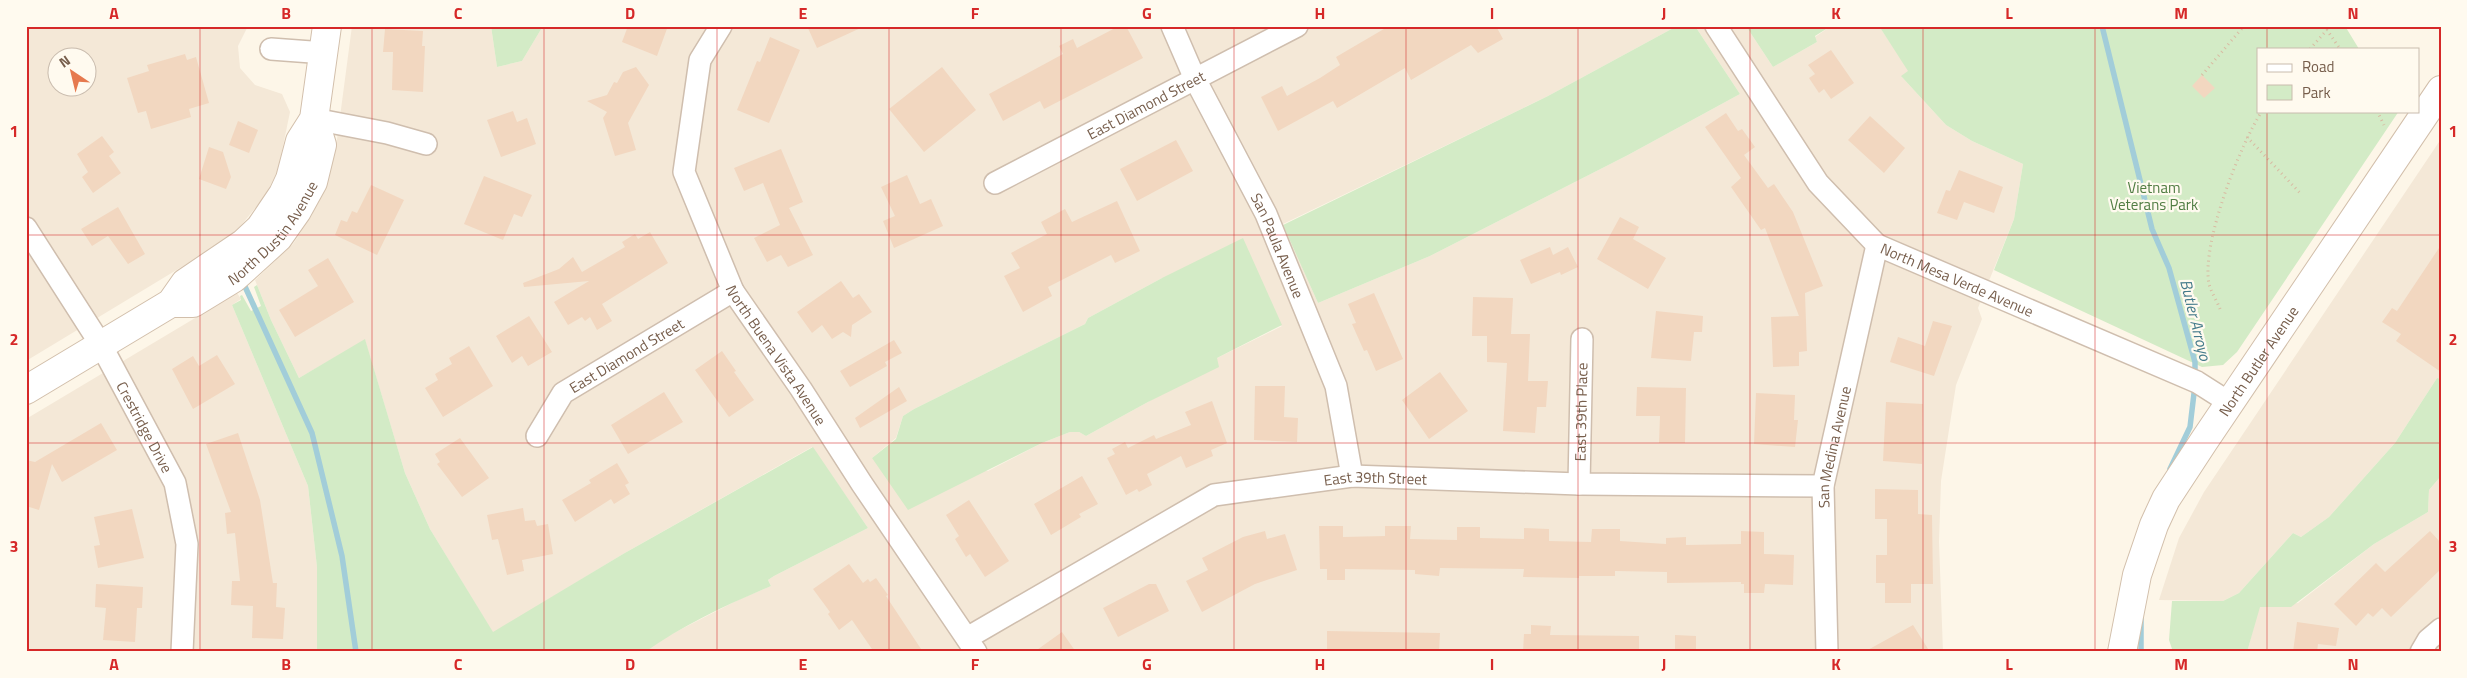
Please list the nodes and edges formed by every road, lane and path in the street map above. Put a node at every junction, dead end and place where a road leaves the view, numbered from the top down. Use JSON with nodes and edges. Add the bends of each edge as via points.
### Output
{"nodes":[{"id":1,"x":721,"y":26,"type":"edge"},
{"id":2,"x":1172,"y":26,"type":"edge"},
{"id":3,"x":1297,"y":26,"type":"edge"},
{"id":4,"x":1716,"y":26,"type":"edge"},
{"id":5,"x":2244,"y":26,"type":"edge"},
{"id":6,"x":2326,"y":28,"type":"edge"},
{"id":7,"x":326,"y":39,"type":"edge"},
{"id":8,"x":2311,"y":48,"type":"edge"},
{"id":9,"x":2339,"y":48,"type":"edge"},
{"id":10,"x":271,"y":49,"type":"dead end"},
{"id":11,"x":2202,"y":75,"type":"dead end"},
{"id":12,"x":1194,"y":79,"type":"junction"},
{"id":13,"x":2441,"y":90,"type":"edge"},
{"id":14,"x":2261,"y":112,"type":"edge"},
{"id":15,"x":2378,"y":112,"type":"edge"},
{"id":16,"x":314,"y":119,"type":"junction"},
{"id":17,"x":2384,"y":125,"type":"dead end"},
{"id":18,"x":2247,"y":137,"type":"junction"},
{"id":19,"x":426,"y":144,"type":"dead end"},
{"id":20,"x":995,"y":183,"type":"dead end"},
{"id":21,"x":2302,"y":195,"type":"dead end"},
{"id":22,"x":26,"y":228,"type":"edge"},
{"id":23,"x":1877,"y":245,"type":"junction"},
{"id":24,"x":733,"y":292,"type":"junction"},
{"id":25,"x":2220,"y":309,"type":"dead end"},
{"id":26,"x":1582,"y":340,"type":"dead end"},
{"id":27,"x":101,"y":345,"type":"junction"},
{"id":28,"x":26,"y":390,"type":"edge"},
{"id":29,"x":2230,"y":403,"type":"junction"},
{"id":30,"x":537,"y":436,"type":"dead end"},
{"id":31,"x":1352,"y":476,"type":"junction"},
{"id":32,"x":1578,"y":484,"type":"junction"},
{"id":33,"x":1823,"y":486,"type":"junction"},
{"id":34,"x":972,"y":645,"type":"edge"},
{"id":35,"x":182,"y":652,"type":"edge"},
{"id":36,"x":1827,"y":652,"type":"edge"},
{"id":37,"x":2122,"y":652,"type":"edge"}],
"edges":[{"from":1,"to":24,"type":"street","name":"North Buena Vista Avenue","via":[[700,60],[684,172]]},
{"from":2,"to":12,"type":"street","name":"San Paula Avenue"},
{"from":3,"to":12,"type":"street","name":"East Diamond Street"},
{"from":4,"to":23,"type":"street","name":"North Mesa Verde Avenue","via":[[1818,183]]},
{"from":5,"to":11,"type":"path"},
{"from":6,"to":8,"type":"path"},
{"from":6,"to":9,"type":"path"},
{"from":7,"to":10,"type":"street"},
{"from":7,"to":16,"type":"main road","name":"North Dustin Avenue"},
{"from":12,"to":20,"type":"street","name":"East Diamond Street"},
{"from":12,"to":31,"type":"street","name":"San Paula Avenue","via":[[1266,214],[1336,386]]},
{"from":13,"to":29,"type":"main road","name":"North Butler Avenue"},
{"from":14,"to":18,"type":"path"},
{"from":15,"to":17,"type":"path"},
{"from":16,"to":19,"type":"street"},
{"from":16,"to":27,"type":"main road","name":"North Dustin Avenue","via":[[322,146],[312,182],[278,238],[234,278],[193,303],[170,304]]},
{"from":18,"to":21,"type":"path"},
{"from":18,"to":25,"type":"path","via":[[2220,212],[2210,259],[2209,284]]},
{"from":22,"to":27,"type":"street","name":"Crestridge Drive"},
{"from":23,"to":29,"type":"street","name":"North Mesa Verde Avenue","via":[[2197,382]]},
{"from":23,"to":33,"type":"street","name":"San Medina Avenue"},
{"from":24,"to":30,"type":"street","name":"East Diamond Street","via":[[563,393]]},
{"from":24,"to":34,"type":"street","name":"North Buena Vista Avenue"},
{"from":26,"to":32,"type":"street","name":"East 39th Place"},
{"from":27,"to":28,"type":"main road","name":"North Dustin Avenue"},
{"from":27,"to":35,"type":"street","name":"Crestridge Drive","via":[[175,483],[187,544]]},
{"from":29,"to":37,"type":"main road","name":"North Butler Avenue","via":[[2166,499],[2154,526],[2137,575]]},
{"from":31,"to":32,"type":"street","name":"East 39th Street"},
{"from":31,"to":34,"type":"street","name":"East 39th Street","via":[[1214,496]]},
{"from":32,"to":33,"type":"street","name":"East 39th Street"},
{"from":33,"to":36,"type":"street","name":"San Medina Avenue"}]}
